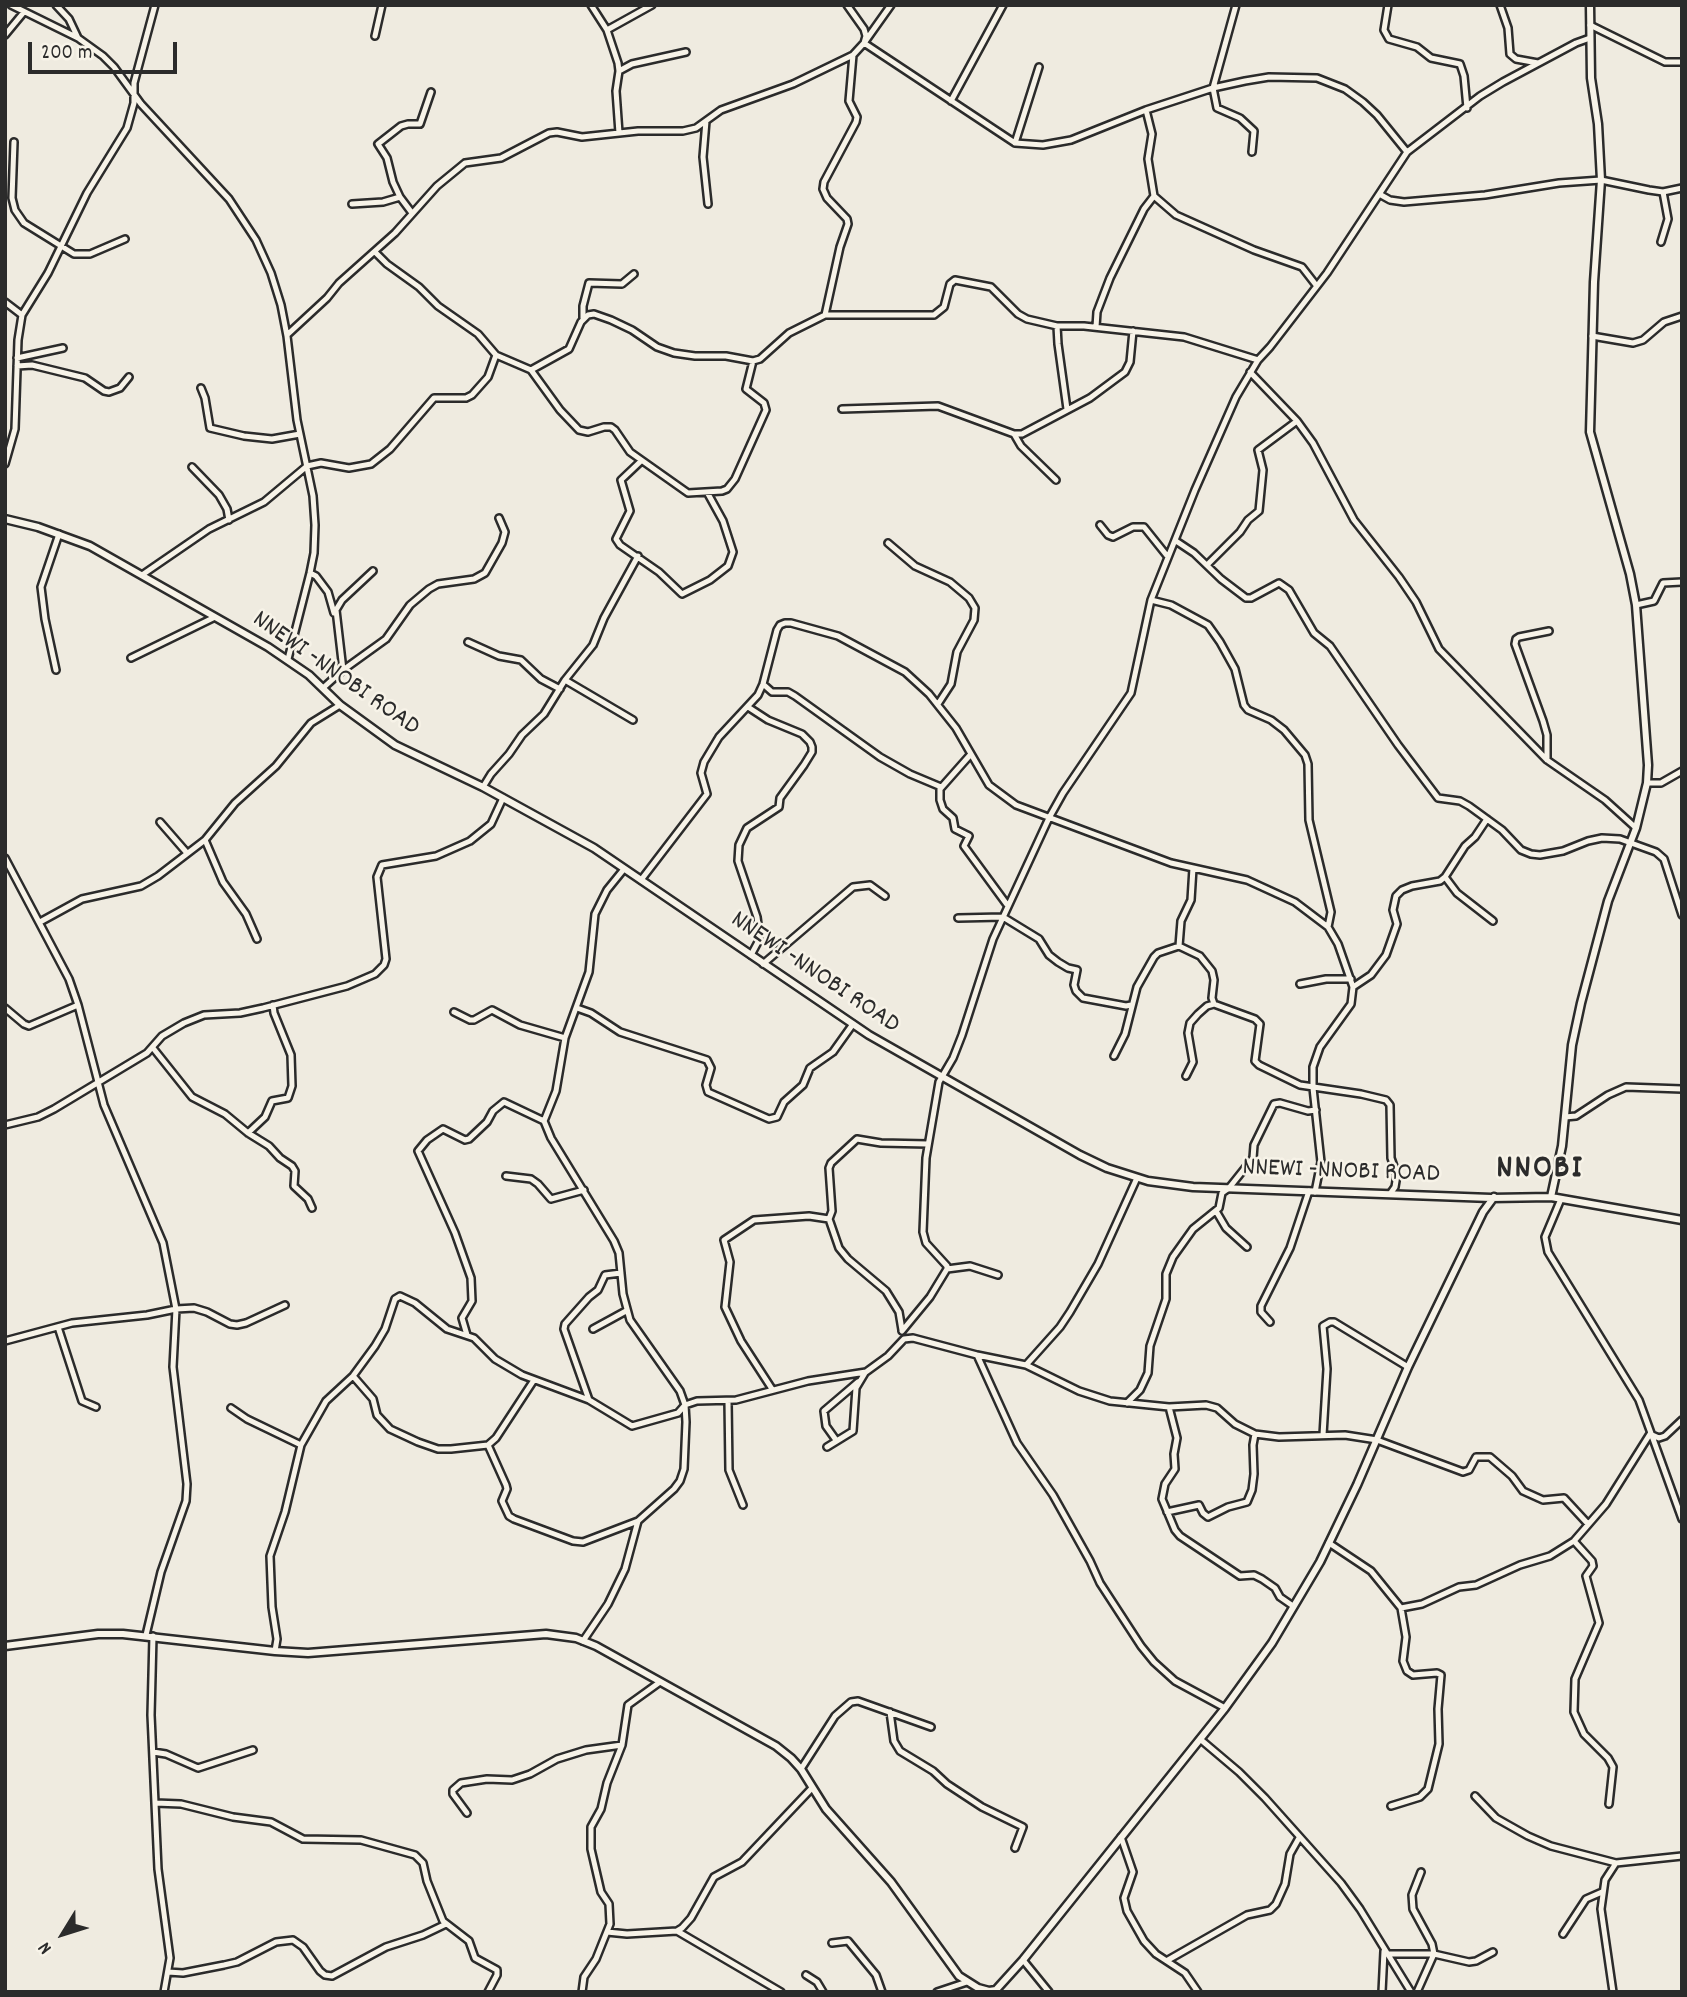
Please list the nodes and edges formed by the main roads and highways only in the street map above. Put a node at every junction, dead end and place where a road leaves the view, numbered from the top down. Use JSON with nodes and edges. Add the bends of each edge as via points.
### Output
{"nodes":[{"id":1,"x":1590,"y":5,"type":"edge"},
{"id":2,"x":5,"y":519,"type":"edge"},
{"id":3,"x":1478,"y":1196,"type":"junction"},
{"id":4,"x":1494,"y":1197,"type":"junction"},
{"id":5,"x":1551,"y":1197,"type":"junction"},
{"id":6,"x":1483,"y":1212,"type":"junction"},
{"id":7,"x":1682,"y":1220,"type":"edge"},
{"id":8,"x":5,"y":1646,"type":"edge"},
{"id":9,"x":972,"y":1986,"type":"edge"},
{"id":10,"x":995,"y":1991,"type":"edge"}],
"edges":[{"from":1,"to":5,"type":"main road","via":[[1591,78],[1601,180],[1590,432],[1636,605],[1647,783],[1636,828],[1604,914],[1581,1003]]},
{"from":2,"to":3,"type":"main road","name":"NNEWI -NNOBI ROAD","via":[[90,546],[288,659],[395,745],[594,848],[853,1024],[1080,1155],[1137,1178],[1166,1184]]},
{"from":3,"to":4,"type":"main road","name":"NNEWI -NNOBI ROAD"},
{"from":3,"to":6,"type":"main road"},
{"from":4,"to":5,"type":"main road","name":"NNEWI -NNOBI ROAD"},
{"from":4,"to":6,"type":"main road"},
{"from":5,"to":7,"type":"main road","name":"NNEWI -NNOBI ROAD"},
{"from":6,"to":10,"type":"main road","via":[[1329,1543],[1272,1643],[1225,1708]]},
{"from":8,"to":9,"type":"main road","via":[[98,1634],[149,1635],[275,1651],[337,1652],[546,1634],[583,1641],[776,1746],[801,1769],[837,1824],[891,1882],[955,1971]]},
{"from":9,"to":10,"type":"main road"}]}
